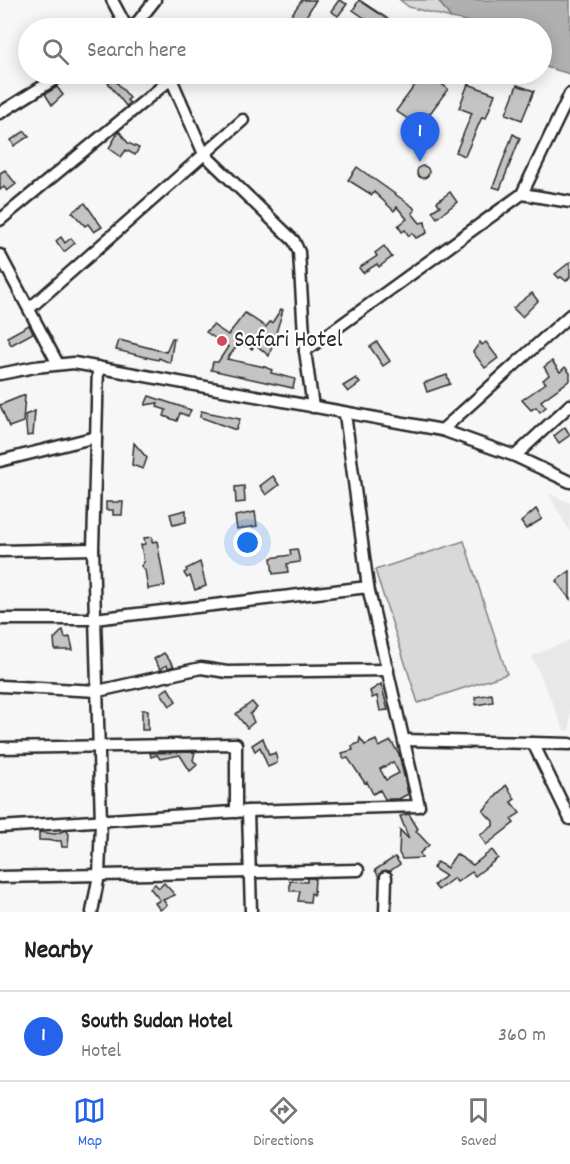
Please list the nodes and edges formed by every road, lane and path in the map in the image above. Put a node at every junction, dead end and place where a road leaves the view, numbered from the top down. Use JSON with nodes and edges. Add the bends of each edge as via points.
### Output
{"nodes":[{"id":1,"x":112,"y":0,"type":"edge"},
{"id":2,"x":155,"y":0,"type":"edge"},
{"id":3,"x":122,"y":18,"type":"edge"},
{"id":4,"x":141,"y":18,"type":"edge"},
{"id":5,"x":47,"y":84,"type":"edge"},
{"id":6,"x":161,"y":84,"type":"edge"},
{"id":7,"x":173,"y":84,"type":"edge"},
{"id":8,"x":570,"y":94,"type":"edge"},
{"id":9,"x":0,"y":113,"type":"edge"},
{"id":10,"x":243,"y":120,"type":"dead end"},
{"id":11,"x":204,"y":154,"type":"junction"},
{"id":12,"x":522,"y":194,"type":"junction"},
{"id":13,"x":570,"y":202,"type":"edge"},
{"id":14,"x":0,"y":220,"type":"edge"},
{"id":15,"x":0,"y":255,"type":"edge"},
{"id":16,"x":30,"y":308,"type":"junction"},
{"id":17,"x":570,"y":315,"type":"edge"},
{"id":18,"x":305,"y":351,"type":"junction"},
{"id":19,"x":58,"y":364,"type":"junction"},
{"id":20,"x":98,"y":367,"type":"junction"},
{"id":21,"x":0,"y":374,"type":"edge"},
{"id":22,"x":570,"y":405,"type":"edge"},
{"id":23,"x":313,"y":407,"type":"junction"},
{"id":24,"x":345,"y":414,"type":"junction"},
{"id":25,"x":442,"y":430,"type":"junction"},
{"id":26,"x":96,"y":437,"type":"junction"},
{"id":27,"x":515,"y":456,"type":"junction"},
{"id":28,"x":0,"y":461,"type":"edge"},
{"id":29,"x":569,"y":480,"type":"edge"},
{"id":30,"x":93,"y":549,"type":"junction"},
{"id":31,"x":0,"y":551,"type":"edge"},
{"id":32,"x":368,"y":586,"type":"junction"},
{"id":33,"x":0,"y":619,"type":"edge"},
{"id":34,"x":94,"y":619,"type":"junction"},
{"id":35,"x":387,"y":670,"type":"junction"},
{"id":36,"x":0,"y":686,"type":"edge"},
{"id":37,"x":98,"y":691,"type":"junction"},
{"id":38,"x":404,"y":740,"type":"junction"},
{"id":39,"x":533,"y":743,"type":"junction"},
{"id":40,"x":570,"y":744,"type":"edge"},
{"id":41,"x":97,"y":746,"type":"junction"},
{"id":42,"x":0,"y":747,"type":"edge"},
{"id":43,"x":242,"y":812,"type":"junction"},
{"id":44,"x":570,"y":819,"type":"edge"},
{"id":45,"x":100,"y":822,"type":"junction"},
{"id":46,"x":0,"y":827,"type":"edge"},
{"id":47,"x":358,"y":870,"type":"dead end"},
{"id":48,"x":250,"y":873,"type":"junction"},
{"id":49,"x":99,"y":875,"type":"junction"},
{"id":50,"x":0,"y":877,"type":"edge"},
{"id":51,"x":386,"y":877,"type":"dead end"},
{"id":52,"x":92,"y":912,"type":"edge"},
{"id":53,"x":251,"y":912,"type":"edge"},
{"id":54,"x":385,"y":912,"type":"edge"}],
"edges":[{"from":1,"to":3,"type":"street"},
{"from":2,"to":4,"type":"street"},
{"from":5,"to":9,"type":"street"},
{"from":6,"to":14,"type":"street"},
{"from":7,"to":11,"type":"street"},
{"from":8,"to":12,"type":"street"},
{"from":10,"to":11,"type":"street"},
{"from":11,"to":16,"type":"street"},
{"from":11,"to":18,"type":"street","via":[[294,242]]},
{"from":12,"to":13,"type":"street"},
{"from":12,"to":18,"type":"street"},
{"from":15,"to":16,"type":"street"},
{"from":16,"to":19,"type":"street"},
{"from":17,"to":25,"type":"street"},
{"from":18,"to":23,"type":"street"},
{"from":19,"to":20,"type":"street"},
{"from":19,"to":21,"type":"street"},
{"from":20,"to":23,"type":"street"},
{"from":20,"to":26,"type":"street"},
{"from":22,"to":27,"type":"street"},
{"from":23,"to":24,"type":"street"},
{"from":24,"to":25,"type":"street"},
{"from":24,"to":32,"type":"street"},
{"from":25,"to":27,"type":"street"},
{"from":26,"to":28,"type":"street"},
{"from":26,"to":30,"type":"street"},
{"from":27,"to":29,"type":"street"},
{"from":30,"to":31,"type":"street"},
{"from":30,"to":34,"type":"street"},
{"from":32,"to":34,"type":"street"},
{"from":32,"to":35,"type":"street"},
{"from":33,"to":34,"type":"street"},
{"from":34,"to":37,"type":"street"},
{"from":35,"to":37,"type":"street","via":[[227,672],[201,668]]},
{"from":35,"to":38,"type":"street"},
{"from":36,"to":37,"type":"street"},
{"from":37,"to":41,"type":"street"},
{"from":38,"to":39,"type":"street"},
{"from":38,"to":43,"type":"street","via":[[419,806]]},
{"from":39,"to":40,"type":"street"},
{"from":39,"to":44,"type":"street"},
{"from":41,"to":42,"type":"street"},
{"from":41,"to":43,"type":"street","via":[[236,744]]},
{"from":41,"to":45,"type":"street"},
{"from":43,"to":45,"type":"street"},
{"from":43,"to":48,"type":"street"},
{"from":45,"to":46,"type":"street"},
{"from":45,"to":49,"type":"street"},
{"from":47,"to":48,"type":"street"},
{"from":48,"to":49,"type":"street"},
{"from":48,"to":53,"type":"street"},
{"from":49,"to":50,"type":"street"},
{"from":49,"to":52,"type":"street"},
{"from":51,"to":54,"type":"street"}]}
